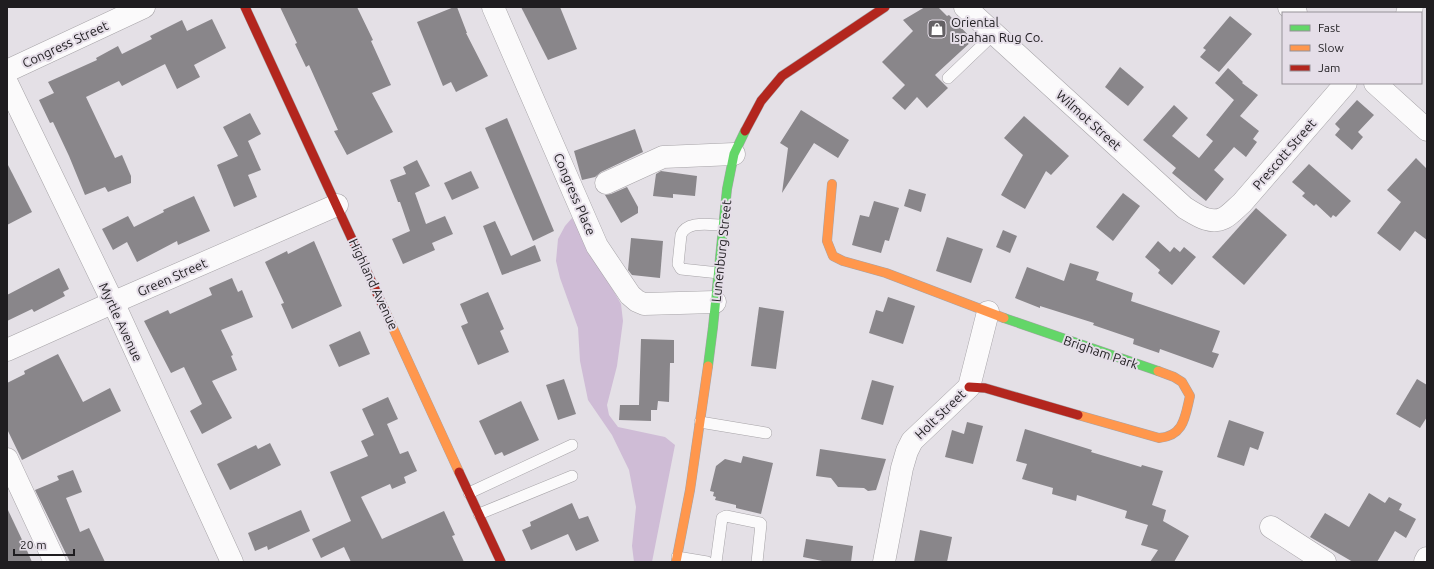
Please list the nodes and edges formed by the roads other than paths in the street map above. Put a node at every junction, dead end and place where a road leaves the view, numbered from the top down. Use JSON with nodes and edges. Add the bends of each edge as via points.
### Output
{"nodes":[{"id":1,"x":144,"y":7,"type":"edge"},
{"id":2,"x":246,"y":7,"type":"edge"},
{"id":3,"x":493,"y":7,"type":"edge"},
{"id":4,"x":885,"y":7,"type":"edge"},
{"id":5,"x":965,"y":7,"type":"edge"},
{"id":6,"x":994,"y":34,"type":"junction"},
{"id":7,"x":7,"y":71,"type":"edge"},
{"id":8,"x":948,"y":78,"type":"dead end"},
{"id":9,"x":7,"y":83,"type":"edge"},
{"id":10,"x":1345,"y":84,"type":"edge"},
{"id":11,"x":1376,"y":84,"type":"edge"},
{"id":12,"x":1427,"y":130,"type":"edge"},
{"id":13,"x":734,"y":154,"type":"junction"},
{"id":14,"x":606,"y":183,"type":"dead end"},
{"id":15,"x":832,"y":184,"type":"dead end"},
{"id":16,"x":337,"y":205,"type":"junction"},
{"id":17,"x":1219,"y":219,"type":"joint"},
{"id":18,"x":723,"y":225,"type":"junction"},
{"id":19,"x":719,"y":272,"type":"junction"},
{"id":20,"x":715,"y":302,"type":"junction"},
{"id":21,"x":112,"y":303,"type":"junction"},
{"id":22,"x":988,"y":312,"type":"junction"},
{"id":23,"x":7,"y":350,"type":"edge"},
{"id":24,"x":968,"y":387,"type":"junction"},
{"id":25,"x":700,"y":422,"type":"junction"},
{"id":26,"x":766,"y":433,"type":"dead end"},
{"id":27,"x":572,"y":444,"type":"dead end"},
{"id":28,"x":7,"y":459,"type":"edge"},
{"id":29,"x":572,"y":476,"type":"dead end"},
{"id":30,"x":469,"y":493,"type":"junction"},
{"id":31,"x":479,"y":514,"type":"junction"},
{"id":32,"x":1271,"y":527,"type":"dead end"},
{"id":33,"x":1427,"y":558,"type":"edge"},
{"id":34,"x":677,"y":559,"type":"edge"},
{"id":35,"x":55,"y":562,"type":"edge"},
{"id":36,"x":232,"y":562,"type":"edge"},
{"id":37,"x":501,"y":562,"type":"edge"},
{"id":38,"x":707,"y":562,"type":"edge"},
{"id":39,"x":716,"y":562,"type":"edge"},
{"id":40,"x":757,"y":562,"type":"edge"},
{"id":41,"x":884,"y":562,"type":"edge"},
{"id":42,"x":1324,"y":562,"type":"edge"},
{"id":43,"x":1425,"y":562,"type":"edge"}],
"edges":[{"from":1,"to":7,"type":"street","name":"Congress Street"},
{"from":2,"to":16,"type":"street","name":"Highland Avenue"},
{"from":3,"to":20,"type":"street","name":"Congress Place","via":[[598,246],[630,295],[644,304]]},
{"from":4,"to":13,"type":"street","name":"Lunenburg Street","via":[[782,76],[761,102]]},
{"from":5,"to":6,"type":"street","name":"Wilmot Street"},
{"from":6,"to":8,"type":"lane"},
{"from":6,"to":17,"type":"street","name":"Wilmot Street","via":[[1185,208],[1211,221]]},
{"from":9,"to":21,"type":"street","name":"Myrtle Avenue"},
{"from":10,"to":17,"type":"street","name":"Prescott Street","via":[[1242,203],[1224,218]]},
{"from":11,"to":12,"type":"street"},
{"from":13,"to":14,"type":"street","via":[[663,157]]},
{"from":13,"to":18,"type":"street","name":"Lunenburg Street"},
{"from":15,"to":22,"type":"street","name":"Brigham Park","via":[[827,242],[833,256],[886,273]]},
{"from":16,"to":21,"type":"street","name":"Green Street"},
{"from":16,"to":30,"type":"street","name":"Highland Avenue"},
{"from":18,"to":19,"type":"street","name":"Lunenburg Street"},
{"from":18,"to":19,"type":"lane","via":[[688,226],[682,231],[678,264],[681,269]]},
{"from":19,"to":20,"type":"street","name":"Lunenburg Street"},
{"from":20,"to":25,"type":"street","name":"Lunenburg Street"},
{"from":21,"to":23,"type":"street","name":"Green Street"},
{"from":21,"to":36,"type":"street","name":"Myrtle Avenue"},
{"from":22,"to":24,"type":"street","name":"Holt Street"},
{"from":22,"to":24,"type":"street","name":"Brigham Park","via":[[1174,377],[1182,382],[1190,396],[1181,428],[1167,438],[1159,438],[985,388]]},
{"from":24,"to":41,"type":"street","name":"Holt Street","via":[[912,441],[907,451]]},
{"from":25,"to":26,"type":"lane"},
{"from":25,"to":34,"type":"street","name":"Lunenburg Street"},
{"from":27,"to":30,"type":"lane"},
{"from":28,"to":35,"type":"street"},
{"from":29,"to":31,"type":"lane"},
{"from":30,"to":31,"type":"street","name":"Highland Avenue"},
{"from":31,"to":37,"type":"street","name":"Highland Avenue"},
{"from":32,"to":42,"type":"street"},
{"from":33,"to":43,"type":"street"},
{"from":34,"to":38,"type":"lane"},
{"from":39,"to":40,"type":"lane","via":[[722,518],[726,516],[760,523],[762,528]]}]}
